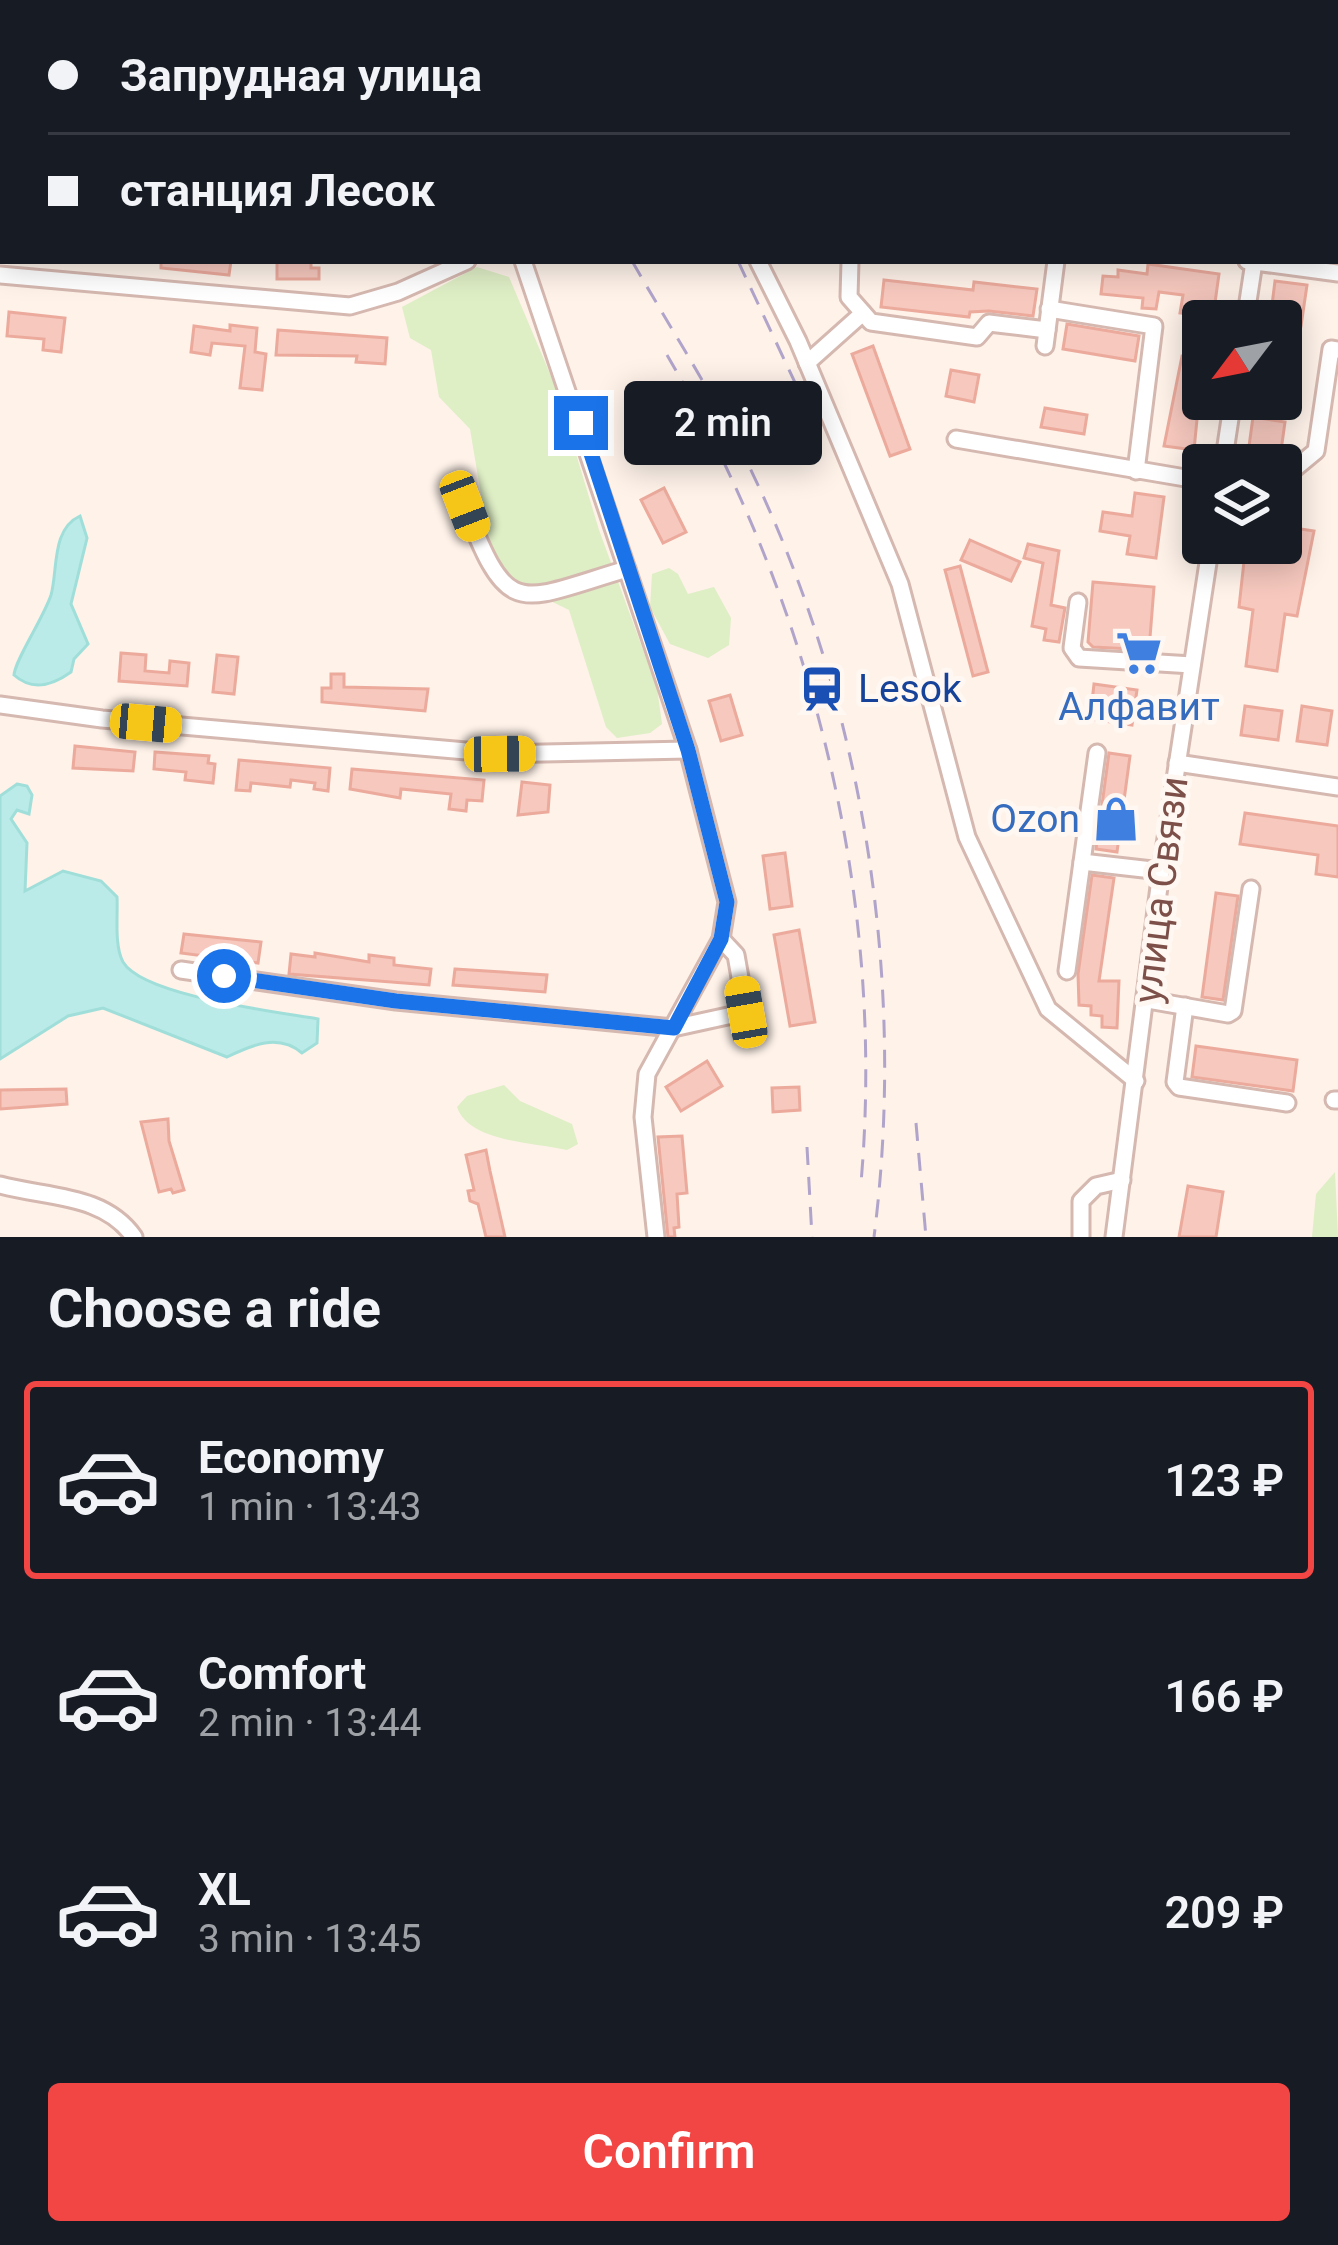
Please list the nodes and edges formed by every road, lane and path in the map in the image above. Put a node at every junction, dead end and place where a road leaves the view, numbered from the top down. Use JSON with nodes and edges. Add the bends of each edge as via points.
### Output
{"nodes":[{"id":1,"x":460,"y":264,"type":"edge"},
{"id":2,"x":524,"y":264,"type":"edge"},
{"id":3,"x":759,"y":264,"type":"edge"},
{"id":4,"x":850,"y":264,"type":"edge"},
{"id":5,"x":1056,"y":264,"type":"edge"},
{"id":6,"x":1251,"y":264,"type":"edge"},
{"id":7,"x":1267,"y":264,"type":"edge"},
{"id":8,"x":1338,"y":273,"type":"edge"},
{"id":9,"x":0,"y":274,"type":"edge"},
{"id":10,"x":1247,"y":300,"type":"edge"},
{"id":11,"x":1049,"y":309,"type":"junction"},
{"id":12,"x":863,"y":314,"type":"junction"},
{"id":13,"x":1338,"y":350,"type":"edge"},
{"id":14,"x":808,"y":363,"type":"junction"},
{"id":15,"x":956,"y":439,"type":"dead end"},
{"id":16,"x":1302,"y":463,"type":"edge"},
{"id":17,"x":1136,"y":471,"type":"junction"},
{"id":18,"x":1182,"y":478,"type":"edge"},
{"id":19,"x":465,"y":506,"type":"dead end"},
{"id":20,"x":1208,"y":564,"type":"edge"},
{"id":21,"x":627,"y":569,"type":"junction"},
{"id":22,"x":1078,"y":602,"type":"dead end"},
{"id":23,"x":1192,"y":665,"type":"junction"},
{"id":24,"x":0,"y":705,"type":"edge"},
{"id":25,"x":688,"y":750,"type":"junction"},
{"id":26,"x":1097,"y":753,"type":"dead end"},
{"id":27,"x":1177,"y":764,"type":"junction"},
{"id":28,"x":1338,"y":787,"type":"edge"},
{"id":29,"x":1082,"y":862,"type":"junction"},
{"id":30,"x":1161,"y":871,"type":"junction"},
{"id":31,"x":1251,"y":889,"type":"dead end"},
{"id":32,"x":721,"y":939,"type":"junction"},
{"id":33,"x":181,"y":970,"type":"dead end"},
{"id":34,"x":1066,"y":971,"type":"dead end"},
{"id":35,"x":1148,"y":1000,"type":"junction"},
{"id":36,"x":1186,"y":1006,"type":"junction"},
{"id":37,"x":746,"y":1012,"type":"junction"},
{"id":38,"x":674,"y":1028,"type":"junction"},
{"id":39,"x":750,"y":1034,"type":"dead end"},
{"id":40,"x":1136,"y":1081,"type":"junction"},
{"id":41,"x":1287,"y":1103,"type":"dead end"},
{"id":42,"x":1122,"y":1180,"type":"junction"},
{"id":43,"x":2,"y":1188,"type":"edge"},
{"id":44,"x":134,"y":1237,"type":"edge"},
{"id":45,"x":656,"y":1237,"type":"edge"},
{"id":46,"x":1081,"y":1237,"type":"edge"},
{"id":47,"x":1114,"y":1237,"type":"edge"}],
"edges":[{"from":1,"to":9,"type":"street","via":[[350,305]]},
{"from":2,"to":21,"type":"street"},
{"from":3,"to":14,"type":"street"},
{"from":4,"to":12,"type":"street","via":[[849,297]]},
{"from":5,"to":11,"type":"street"},
{"from":6,"to":10,"type":"street"},
{"from":7,"to":8,"type":"street"},
{"from":11,"to":12,"type":"street","via":[[1046,338],[989,323],[977,337],[871,322]]},
{"from":11,"to":17,"type":"street","via":[[1154,326]]},
{"from":12,"to":14,"type":"street"},
{"from":13,"to":16,"type":"street","via":[[1331,349],[1316,452]]},
{"from":14,"to":40,"type":"street","via":[[900,584],[967,837],[1048,1009]]},
{"from":15,"to":17,"type":"street"},
{"from":17,"to":18,"type":"street"},
{"from":19,"to":21,"type":"street","via":[[504,589],[549,592]]},
{"from":20,"to":23,"type":"street","name":"улица Связи"},
{"from":21,"to":25,"type":"street"},
{"from":22,"to":23,"type":"street","via":[[1078,658]]},
{"from":23,"to":27,"type":"street","name":"улица Связи"},
{"from":24,"to":25,"type":"street","via":[[500,754]]},
{"from":25,"to":32,"type":"street","via":[[727,902]]},
{"from":26,"to":29,"type":"street"},
{"from":27,"to":28,"type":"street"},
{"from":27,"to":30,"type":"street","name":"улица Связи"},
{"from":29,"to":30,"type":"street"},
{"from":29,"to":34,"type":"street"},
{"from":30,"to":35,"type":"street","name":"улица Связи"},
{"from":31,"to":36,"type":"street","via":[[1233,1011]]},
{"from":32,"to":37,"type":"street","via":[[736,955]]},
{"from":32,"to":38,"type":"street"},
{"from":33,"to":38,"type":"street"},
{"from":35,"to":36,"type":"street"},
{"from":35,"to":40,"type":"street","name":"улица Связи"},
{"from":36,"to":41,"type":"street","via":[[1179,1087]]},
{"from":37,"to":38,"type":"street"},
{"from":37,"to":39,"type":"street"},
{"from":38,"to":45,"type":"street","via":[[647,1075],[643,1117]]},
{"from":40,"to":42,"type":"street","name":"улица Связи"},
{"from":42,"to":46,"type":"street","via":[[1096,1186],[1082,1201]]},
{"from":42,"to":47,"type":"street","name":"улица Связи"},
{"from":43,"to":44,"type":"street","via":[[99,1205]]}]}
